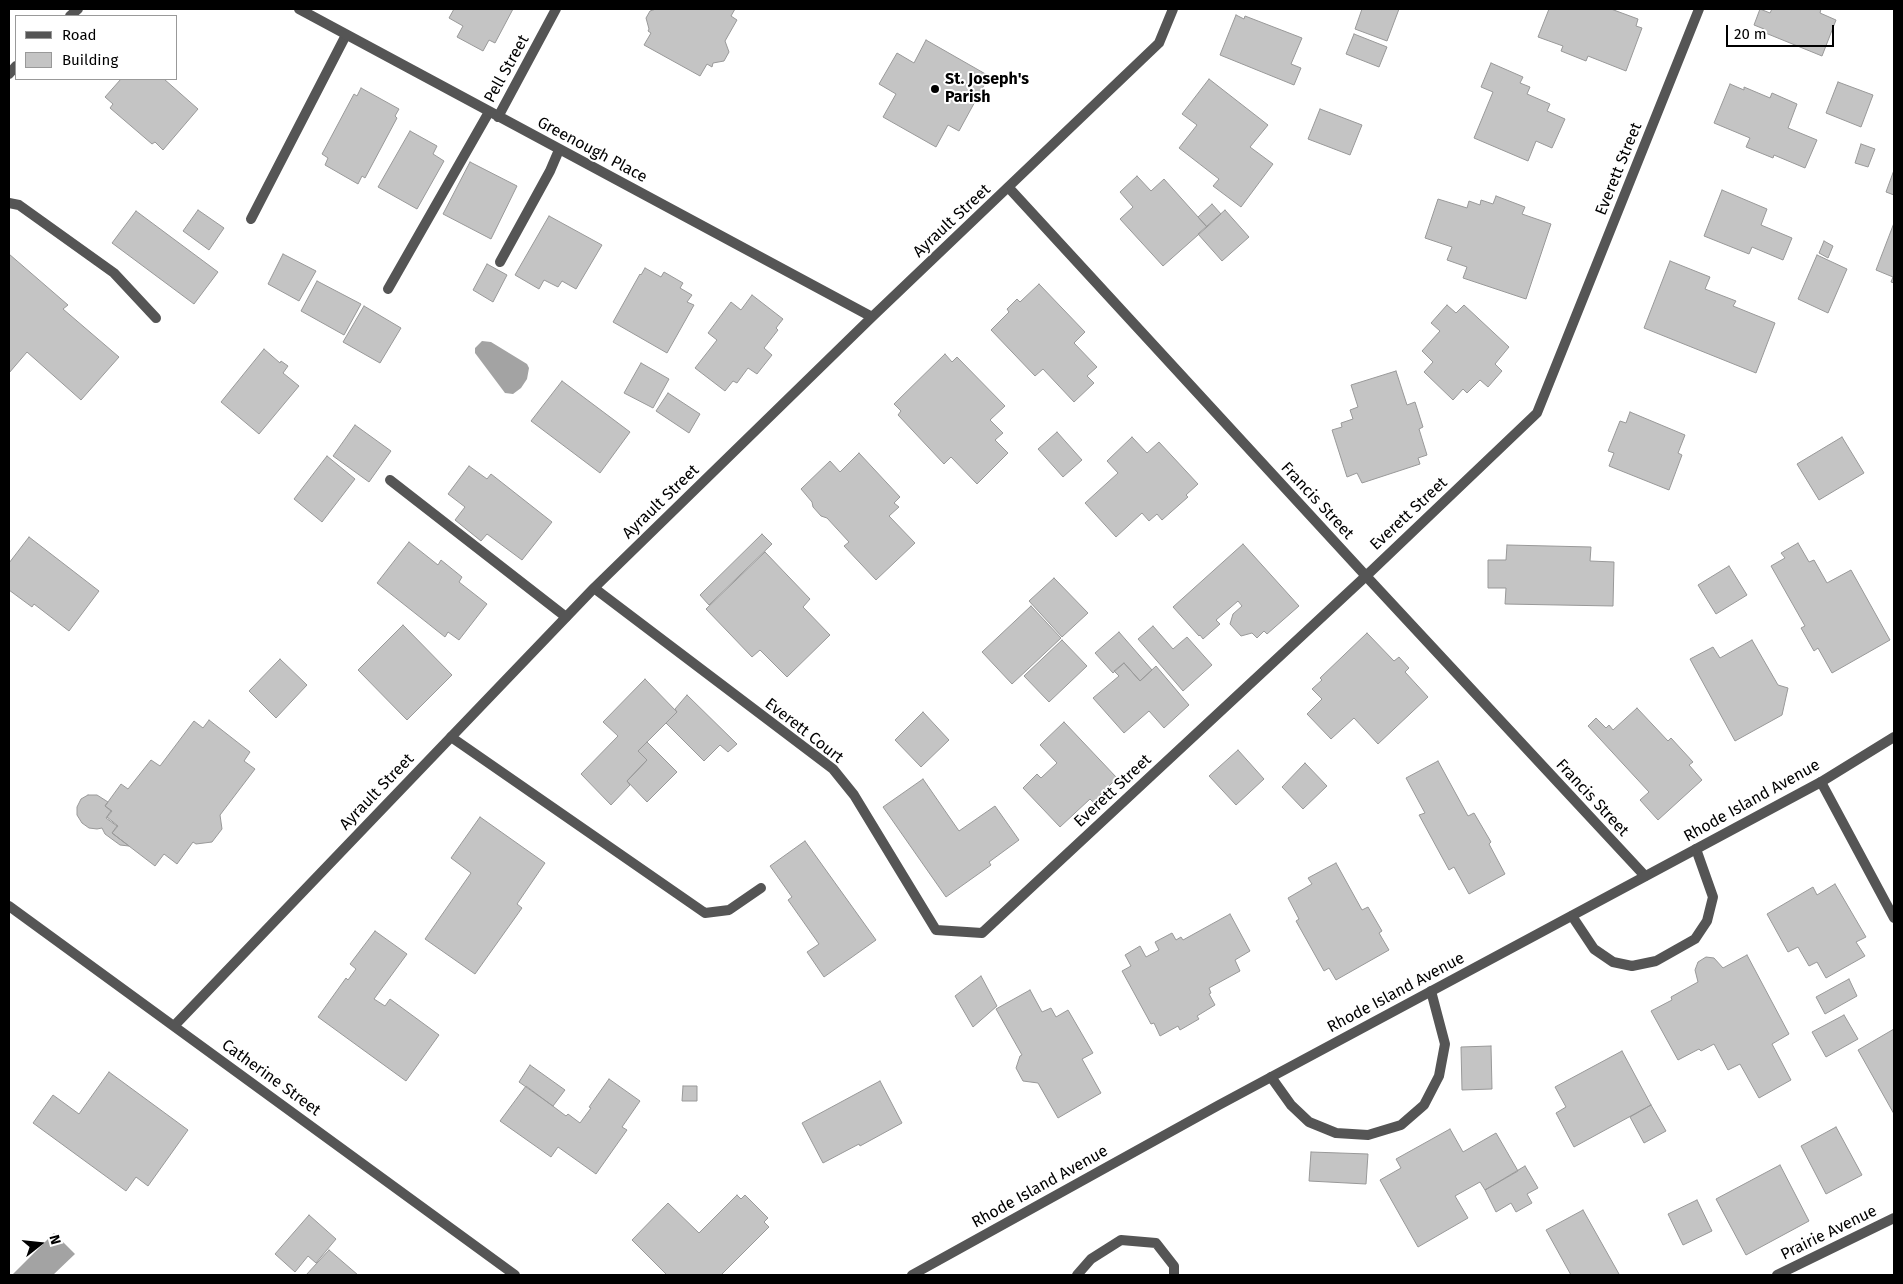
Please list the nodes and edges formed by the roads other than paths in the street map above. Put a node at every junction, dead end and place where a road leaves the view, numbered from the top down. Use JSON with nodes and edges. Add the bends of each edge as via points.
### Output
{"nodes":[{"id":1,"x":299,"y":9,"type":"edge"},
{"id":2,"x":556,"y":9,"type":"edge"},
{"id":3,"x":1173,"y":9,"type":"edge"},
{"id":4,"x":1699,"y":9,"type":"edge"},
{"id":5,"x":346,"y":35,"type":"junction"},
{"id":6,"x":494,"y":114,"type":"junction"},
{"id":7,"x":560,"y":150,"type":"junction"},
{"id":8,"x":1009,"y":188,"type":"junction"},
{"id":9,"x":9,"y":203,"type":"edge"},
{"id":10,"x":251,"y":219,"type":"dead end"},
{"id":11,"x":500,"y":262,"type":"dead end"},
{"id":12,"x":388,"y":289,"type":"dead end"},
{"id":13,"x":872,"y":316,"type":"junction"},
{"id":14,"x":156,"y":318,"type":"dead end"},
{"id":15,"x":390,"y":480,"type":"dead end"},
{"id":16,"x":1366,"y":576,"type":"junction"},
{"id":17,"x":594,"y":588,"type":"junction"},
{"id":18,"x":566,"y":617,"type":"junction"},
{"id":19,"x":450,"y":737,"type":"junction"},
{"id":20,"x":1894,"y":737,"type":"edge"},
{"id":21,"x":1821,"y":782,"type":"junction"},
{"id":22,"x":1696,"y":849,"type":"junction"},
{"id":23,"x":1645,"y":876,"type":"junction"},
{"id":24,"x":761,"y":888,"type":"dead end"},
{"id":25,"x":9,"y":906,"type":"edge"},
{"id":26,"x":1572,"y":916,"type":"junction"},
{"id":27,"x":1894,"y":918,"type":"edge"},
{"id":28,"x":982,"y":933,"type":"joint"},
{"id":29,"x":1431,"y":991,"type":"junction"},
{"id":30,"x":174,"y":1026,"type":"junction"},
{"id":31,"x":1271,"y":1077,"type":"junction"},
{"id":32,"x":1894,"y":1218,"type":"edge"},
{"id":33,"x":515,"y":1275,"type":"edge"},
{"id":34,"x":912,"y":1275,"type":"edge"},
{"id":35,"x":1077,"y":1275,"type":"edge"},
{"id":36,"x":1174,"y":1275,"type":"edge"},
{"id":37,"x":1777,"y":1275,"type":"edge"}],
"edges":[{"from":1,"to":5,"type":"street","name":"Greenough Place"},
{"from":2,"to":6,"type":"street","name":"Pell Street"},
{"from":3,"to":8,"type":"street","name":"Ayrault Street","via":[[1159,43]]},
{"from":4,"to":16,"type":"street","name":"Everett Street","via":[[1538,413]]},
{"from":5,"to":6,"type":"street","name":"Greenough Place"},
{"from":5,"to":10,"type":"street"},
{"from":6,"to":7,"type":"street","name":"Greenough Place"},
{"from":6,"to":12,"type":"street","name":"Pell Street"},
{"from":7,"to":11,"type":"street"},
{"from":7,"to":13,"type":"street","name":"Greenough Place"},
{"from":8,"to":13,"type":"street","name":"Ayrault Street"},
{"from":8,"to":16,"type":"street","name":"Francis Street"},
{"from":9,"to":14,"type":"street","via":[[19,205],[114,273]]},
{"from":13,"to":17,"type":"street","name":"Ayrault Street"},
{"from":15,"to":18,"type":"street"},
{"from":16,"to":23,"type":"street","name":"Francis Street"},
{"from":16,"to":28,"type":"street","name":"Everett Street"},
{"from":17,"to":18,"type":"street","name":"Ayrault Street"},
{"from":17,"to":28,"type":"street","name":"Everett Court","via":[[833,770],[854,795],[936,930]]},
{"from":18,"to":19,"type":"street","name":"Ayrault Street"},
{"from":19,"to":24,"type":"street","via":[[705,913],[729,910]]},
{"from":19,"to":30,"type":"street","name":"Ayrault Street"},
{"from":20,"to":21,"type":"street","name":"Rhode Island Avenue"},
{"from":21,"to":22,"type":"street","name":"Rhode Island Avenue"},
{"from":21,"to":27,"type":"street"},
{"from":22,"to":23,"type":"street","name":"Rhode Island Avenue"},
{"from":22,"to":26,"type":"street","via":[[1713,897],[1707,921],[1695,939],[1656,961],[1632,966],[1613,962],[1594,949]]},
{"from":23,"to":26,"type":"street","name":"Rhode Island Avenue"},
{"from":25,"to":30,"type":"street","name":"Catherine Street"},
{"from":26,"to":29,"type":"street","name":"Rhode Island Avenue"},
{"from":29,"to":31,"type":"street","name":"Rhode Island Avenue"},
{"from":29,"to":31,"type":"street","via":[[1444,1044],[1439,1076],[1424,1105],[1401,1125],[1368,1135],[1336,1133],[1308,1122]]},
{"from":30,"to":33,"type":"street","name":"Catherine Street"},
{"from":31,"to":34,"type":"street","name":"Rhode Island Avenue"},
{"from":32,"to":37,"type":"street","name":"Prairie Avenue"},
{"from":35,"to":36,"type":"street","via":[[1091,1259],[1121,1240],[1156,1242],[1174,1266]]}]}
